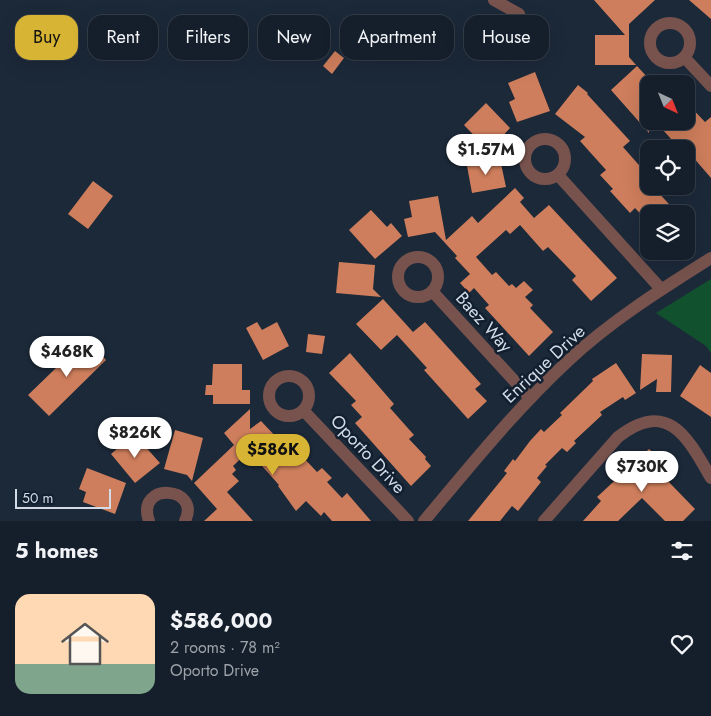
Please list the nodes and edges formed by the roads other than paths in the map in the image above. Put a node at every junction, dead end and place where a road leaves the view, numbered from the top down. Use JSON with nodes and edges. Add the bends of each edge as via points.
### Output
{"nodes":[{"id":1,"x":494,"y":0,"type":"edge"},
{"id":2,"x":519,"y":14,"type":"dead end"},
{"id":3,"x":684,"y":57,"type":"dead end"},
{"id":4,"x":711,"y":86,"type":"edge"},
{"id":5,"x":558,"y":175,"type":"dead end"},
{"id":6,"x":711,"y":258,"type":"edge"},
{"id":7,"x":661,"y":289,"type":"junction"},
{"id":8,"x":432,"y":291,"type":"dead end"},
{"id":9,"x":530,"y":398,"type":"junction"},
{"id":10,"x":303,"y":410,"type":"dead end"},
{"id":11,"x":711,"y":478,"type":"edge"},
{"id":12,"x":149,"y":521,"type":"edge"},
{"id":13,"x":185,"y":521,"type":"edge"},
{"id":14,"x":408,"y":521,"type":"edge"},
{"id":15,"x":424,"y":521,"type":"edge"},
{"id":16,"x":544,"y":521,"type":"edge"}],
"edges":[{"from":1,"to":2,"type":"street"},
{"from":3,"to":4,"type":"street"},
{"from":5,"to":7,"type":"street"},
{"from":6,"to":7,"type":"street","name":"Enrique Drive"},
{"from":7,"to":9,"type":"street","name":"Enrique Drive","via":[[570,358]]},
{"from":8,"to":9,"type":"street","name":"Baez Way"},
{"from":9,"to":15,"type":"street","name":"Enrique Drive"},
{"from":10,"to":14,"type":"street","name":"Oporto Drive"},
{"from":11,"to":16,"type":"street","via":[[680,430],[659,421],[646,422],[631,426],[618,437]]},
{"from":12,"to":13,"type":"street","via":[[147,508],[150,502],[166,492],[183,499],[188,511]]}]}
